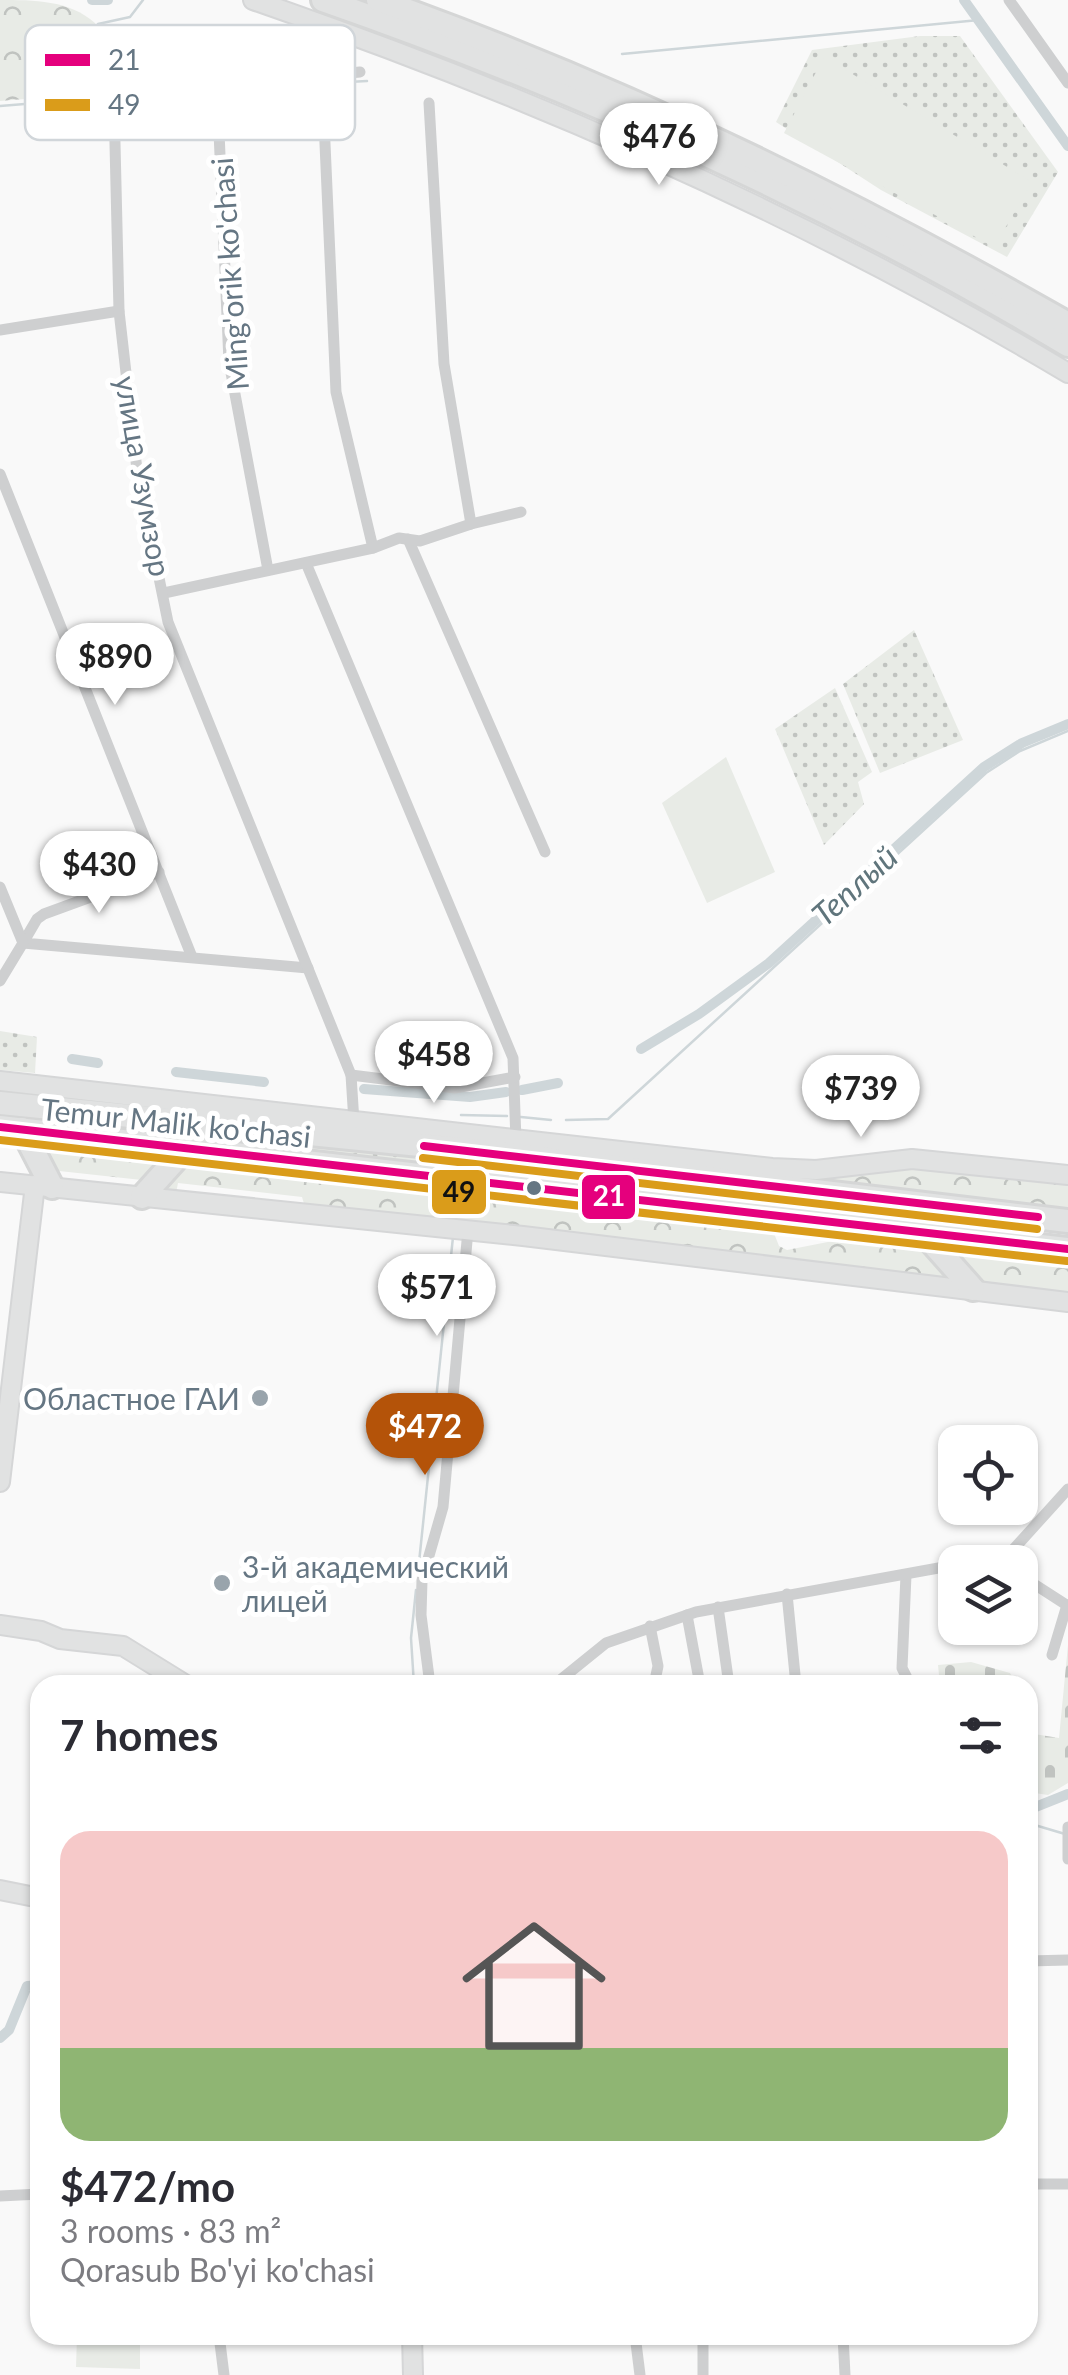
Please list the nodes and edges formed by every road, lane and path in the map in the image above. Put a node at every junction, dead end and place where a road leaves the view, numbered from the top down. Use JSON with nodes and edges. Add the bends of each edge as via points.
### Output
{"nodes":[{"id":1,"x":253,"y":0,"type":"edge"},
{"id":2,"x":323,"y":0,"type":"edge"},
{"id":3,"x":378,"y":0,"type":"edge"},
{"id":4,"x":1009,"y":0,"type":"edge"},
{"id":5,"x":321,"y":25,"type":"edge"},
{"id":6,"x":355,"y":37,"type":"edge"},
{"id":7,"x":360,"y":72,"type":"dead end"},
{"id":8,"x":355,"y":73,"type":"edge"},
{"id":9,"x":1068,"y":83,"type":"edge"},
{"id":10,"x":429,"y":103,"type":"dead end"},
{"id":11,"x":115,"y":140,"type":"edge"},
{"id":12,"x":220,"y":140,"type":"edge"},
{"id":13,"x":325,"y":140,"type":"edge"},
{"id":14,"x":119,"y":310,"type":"junction"},
{"id":15,"x":1068,"y":324,"type":"edge"},
{"id":16,"x":0,"y":330,"type":"edge"},
{"id":17,"x":1068,"y":345,"type":"edge"},
{"id":18,"x":1068,"y":373,"type":"edge"},
{"id":19,"x":0,"y":474,"type":"edge"},
{"id":20,"x":521,"y":512,"type":"dead end"},
{"id":21,"x":471,"y":524,"type":"junction"},
{"id":22,"x":408,"y":539,"type":"junction"},
{"id":23,"x":373,"y":548,"type":"junction"},
{"id":24,"x":306,"y":563,"type":"junction"},
{"id":25,"x":268,"y":570,"type":"junction"},
{"id":26,"x":164,"y":593,"type":"junction"},
{"id":27,"x":545,"y":852,"type":"dead end"},
{"id":28,"x":159,"y":872,"type":"junction"},
{"id":29,"x":0,"y":887,"type":"edge"},
{"id":30,"x":24,"y":943,"type":"junction"},
{"id":31,"x":192,"y":957,"type":"junction"},
{"id":32,"x":308,"y":968,"type":"junction"},
{"id":33,"x":0,"y":981,"type":"edge"},
{"id":34,"x":352,"y":1075,"type":"junction"},
{"id":35,"x":515,"y":1078,"type":"junction"},
{"id":36,"x":0,"y":1081,"type":"edge"},
{"id":37,"x":0,"y":1102,"type":"edge"},
{"id":38,"x":354,"y":1122,"type":"junction"},
{"id":39,"x":11,"y":1128,"type":"edge"},
{"id":40,"x":516,"y":1140,"type":"junction"},
{"id":41,"x":481,"y":1144,"type":"junction"},
{"id":42,"x":187,"y":1147,"type":"junction"},
{"id":43,"x":648,"y":1155,"type":"junction"},
{"id":44,"x":667,"y":1174,"type":"junction"},
{"id":45,"x":1068,"y":1175,"type":"edge"},
{"id":46,"x":0,"y":1182,"type":"edge"},
{"id":47,"x":44,"y":1186,"type":"junction"},
{"id":48,"x":808,"y":1191,"type":"junction"},
{"id":49,"x":142,"y":1198,"type":"junction"},
{"id":50,"x":1068,"y":1221,"type":"edge"},
{"id":51,"x":810,"y":1222,"type":"junction"},
{"id":52,"x":468,"y":1230,"type":"junction"},
{"id":53,"x":925,"y":1235,"type":"junction"},
{"id":54,"x":1068,"y":1249,"type":"edge"},
{"id":55,"x":973,"y":1289,"type":"junction"},
{"id":56,"x":1068,"y":1302,"type":"edge"},
{"id":57,"x":0,"y":1482,"type":"edge"},
{"id":58,"x":1068,"y":1488,"type":"edge"},
{"id":59,"x":1016,"y":1545,"type":"edge"},
{"id":60,"x":938,"y":1568,"type":"edge"},
{"id":61,"x":906,"y":1575,"type":"junction"},
{"id":62,"x":1038,"y":1586,"type":"edge"},
{"id":63,"x":787,"y":1594,"type":"junction"},
{"id":64,"x":1067,"y":1605,"type":"edge"},
{"id":65,"x":718,"y":1608,"type":"junction"},
{"id":66,"x":687,"y":1614,"type":"junction"},
{"id":67,"x":0,"y":1625,"type":"edge"},
{"id":68,"x":650,"y":1626,"type":"junction"},
{"id":69,"x":1052,"y":1655,"type":"dead end"},
{"id":70,"x":170,"y":1675,"type":"edge"},
{"id":71,"x":429,"y":1675,"type":"edge"},
{"id":72,"x":566,"y":1675,"type":"edge"},
{"id":73,"x":656,"y":1675,"type":"edge"},
{"id":74,"x":698,"y":1675,"type":"edge"},
{"id":75,"x":728,"y":1675,"type":"edge"},
{"id":76,"x":795,"y":1675,"type":"edge"},
{"id":77,"x":906,"y":1675,"type":"edge"},
{"id":78,"x":1067,"y":1831,"type":"edge"},
{"id":79,"x":1068,"y":1859,"type":"edge"},
{"id":80,"x":0,"y":1890,"type":"edge"},
{"id":81,"x":30,"y":1896,"type":"edge"},
{"id":82,"x":1068,"y":1960,"type":"edge"},
{"id":83,"x":1038,"y":1962,"type":"edge"},
{"id":84,"x":1038,"y":2184,"type":"edge"},
{"id":85,"x":1068,"y":2184,"type":"edge"},
{"id":86,"x":30,"y":2194,"type":"edge"},
{"id":87,"x":0,"y":2196,"type":"edge"},
{"id":88,"x":220,"y":2345,"type":"edge"},
{"id":89,"x":412,"y":2345,"type":"edge"},
{"id":90,"x":636,"y":2345,"type":"edge"},
{"id":91,"x":703,"y":2345,"type":"edge"},
{"id":92,"x":844,"y":2345,"type":"edge"},
{"id":93,"x":224,"y":2375,"type":"edge"},
{"id":94,"x":413,"y":2375,"type":"edge"},
{"id":95,"x":640,"y":2375,"type":"edge"},
{"id":96,"x":703,"y":2375,"type":"edge"},
{"id":97,"x":845,"y":2375,"type":"edge"}],
"edges":[{"from":1,"to":5,"type":"street"},
{"from":2,"to":17,"type":"highway","via":[[516,72],[704,155]]},
{"from":3,"to":15,"type":"highway","via":[[715,138]]},
{"from":4,"to":9,"type":"street"},
{"from":6,"to":18,"type":"street","via":[[580,124],[881,270]]},
{"from":7,"to":8,"type":"street"},
{"from":10,"to":21,"type":"street","via":[[444,364]]},
{"from":11,"to":14,"type":"street","name":"улица Узумзор"},
{"from":12,"to":25,"type":"street","name":"Ming'orik ko'chasi","via":[[230,362]]},
{"from":13,"to":23,"type":"street","via":[[336,392]]},
{"from":14,"to":16,"type":"street"},
{"from":14,"to":26,"type":"street","name":"улица Узумзор","via":[[138,470]]},
{"from":19,"to":28,"type":"street"},
{"from":20,"to":21,"type":"street"},
{"from":21,"to":22,"type":"street"},
{"from":22,"to":23,"type":"street"},
{"from":22,"to":27,"type":"street"},
{"from":23,"to":24,"type":"street"},
{"from":24,"to":25,"type":"street"},
{"from":24,"to":35,"type":"street","via":[[508,1046]]},
{"from":25,"to":26,"type":"street"},
{"from":26,"to":32,"type":"street","name":"улица Узумзор","via":[[168,622]]},
{"from":28,"to":30,"type":"street","via":[[44,914]]},
{"from":28,"to":31,"type":"street"},
{"from":29,"to":30,"type":"street"},
{"from":30,"to":31,"type":"street"},
{"from":30,"to":33,"type":"street"},
{"from":31,"to":32,"type":"street"},
{"from":32,"to":34,"type":"street","name":"улица Узумзор"},
{"from":34,"to":35,"type":"street","via":[[455,1088]]},
{"from":34,"to":38,"type":"street","name":"улица Узумзор"},
{"from":35,"to":40,"type":"street"},
{"from":36,"to":38,"type":"street"},
{"from":37,"to":41,"type":"highway","name":"Temur Malik ko'chasi"},
{"from":38,"to":41,"type":"street"},
{"from":39,"to":42,"type":"highway","name":"Temur Malik ko'chasi"},
{"from":39,"to":47,"type":"highway"},
{"from":40,"to":41,"type":"street"},
{"from":40,"to":43,"type":"street"},
{"from":41,"to":44,"type":"highway","name":"Temur Malik ko'chasi"},
{"from":42,"to":49,"type":"highway"},
{"from":42,"to":51,"type":"highway","name":"Temur Malik ko'chasi"},
{"from":43,"to":44,"type":"street"},
{"from":43,"to":45,"type":"street","via":[[806,1170],[934,1160]]},
{"from":44,"to":48,"type":"highway","name":"Temur Malik ko'chasi"},
{"from":46,"to":47,"type":"street"},
{"from":47,"to":49,"type":"street"},
{"from":47,"to":57,"type":"street"},
{"from":48,"to":50,"type":"highway","name":"Temur Malik ko'chasi"},
{"from":48,"to":51,"type":"highway","via":[[798,1206]]},
{"from":49,"to":52,"type":"street"},
{"from":51,"to":53,"type":"highway","name":"Temur Malik ko'chasi"},
{"from":52,"to":55,"type":"street"},
{"from":52,"to":71,"type":"street","via":[[443,1508],[422,1580]]},
{"from":53,"to":54,"type":"highway","name":"Temur Malik ko'chasi"},
{"from":53,"to":55,"type":"highway"},
{"from":55,"to":56,"type":"street"},
{"from":58,"to":59,"type":"street"},
{"from":60,"to":61,"type":"street"},
{"from":61,"to":63,"type":"street"},
{"from":61,"to":77,"type":"street"},
{"from":62,"to":64,"type":"street"},
{"from":63,"to":65,"type":"street"},
{"from":63,"to":76,"type":"street"},
{"from":64,"to":69,"type":"street"},
{"from":65,"to":66,"type":"street"},
{"from":65,"to":75,"type":"street"},
{"from":66,"to":68,"type":"street"},
{"from":66,"to":74,"type":"street"},
{"from":67,"to":70,"type":"street","via":[[123,1646]]},
{"from":68,"to":72,"type":"street","via":[[606,1642]]},
{"from":68,"to":73,"type":"street"},
{"from":78,"to":79,"type":"street"},
{"from":80,"to":81,"type":"street"},
{"from":82,"to":83,"type":"street"},
{"from":84,"to":85,"type":"street"},
{"from":86,"to":87,"type":"street"},
{"from":88,"to":93,"type":"street"},
{"from":89,"to":94,"type":"street"},
{"from":90,"to":95,"type":"street"},
{"from":91,"to":96,"type":"street"},
{"from":92,"to":97,"type":"street"}]}
